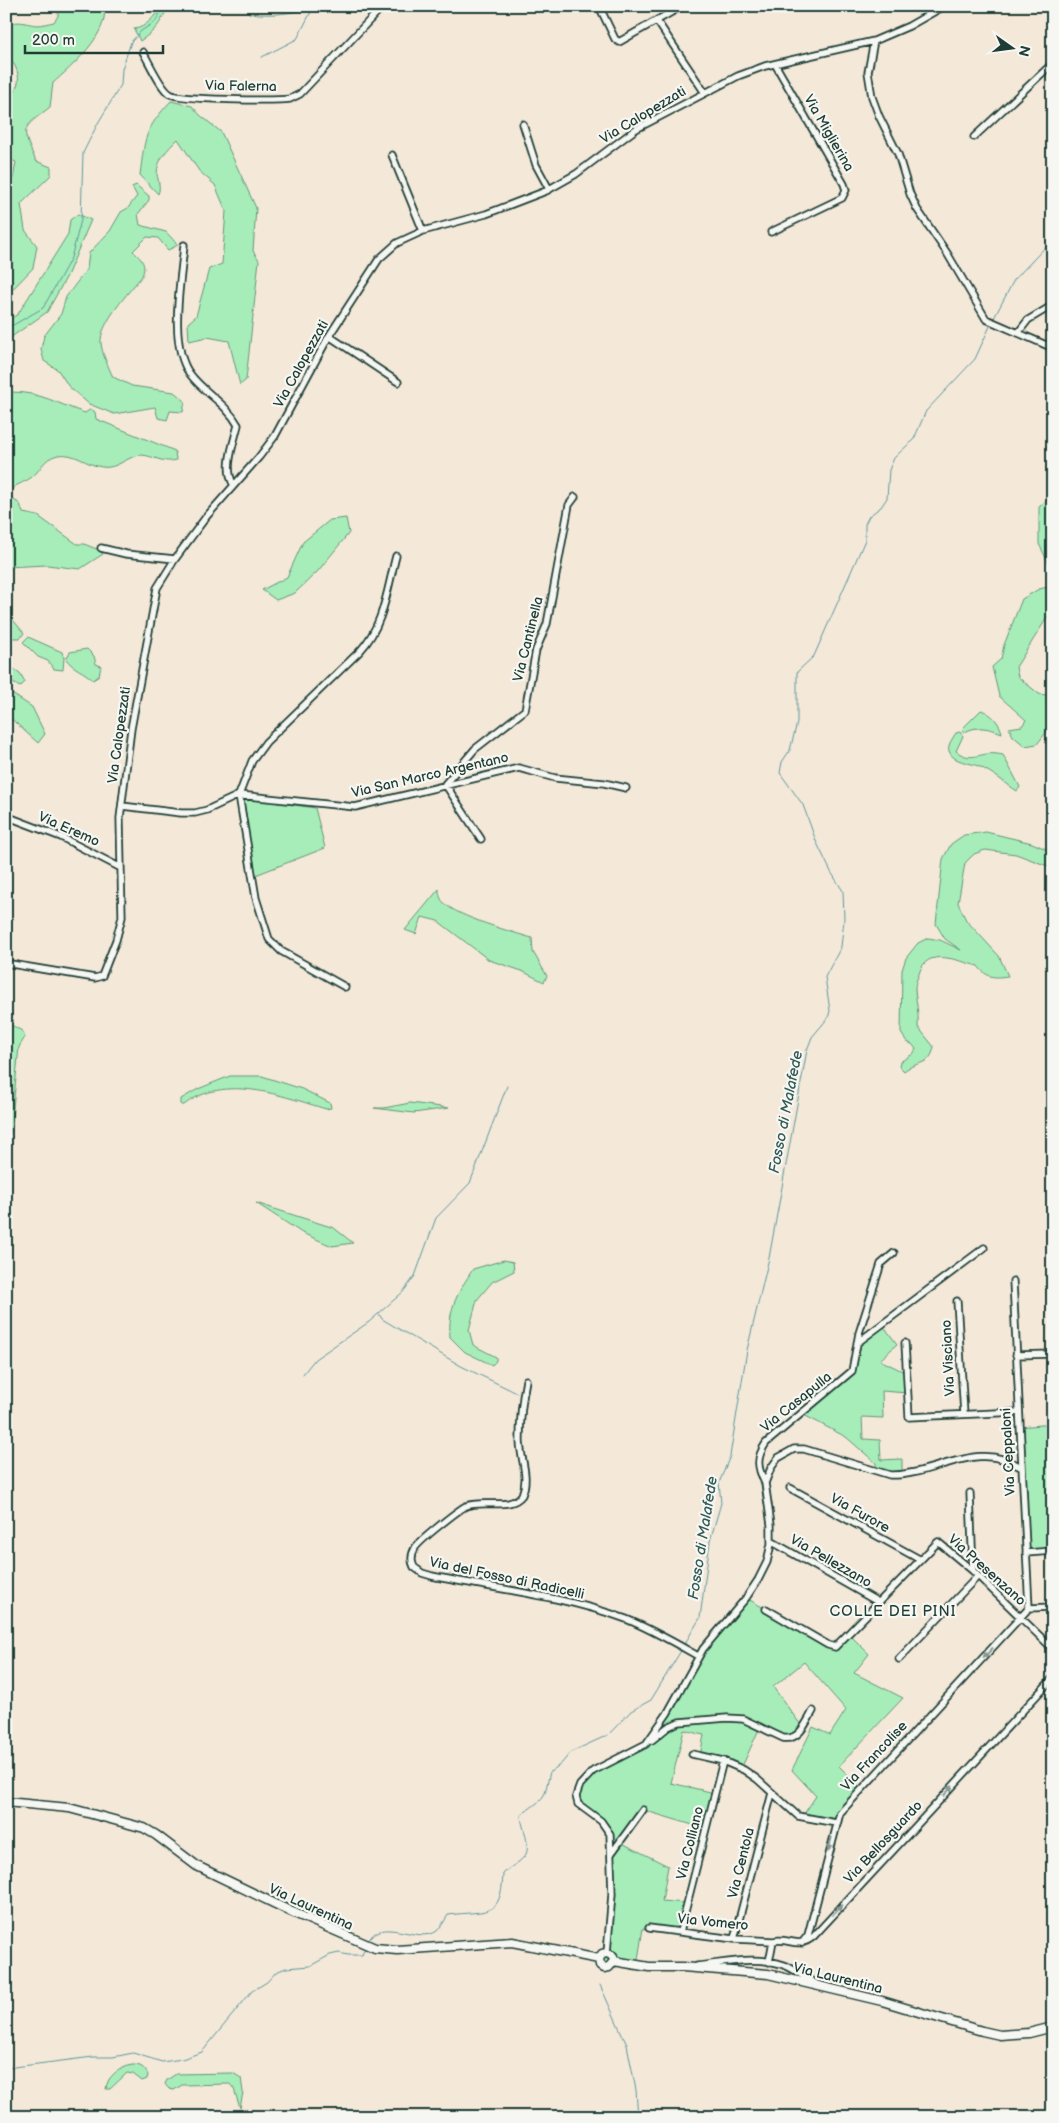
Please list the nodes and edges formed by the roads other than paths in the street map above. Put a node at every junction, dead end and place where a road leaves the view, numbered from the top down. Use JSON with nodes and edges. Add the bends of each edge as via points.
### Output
{"nodes":[{"id":1,"x":383,"y":6,"type":"edge"},
{"id":2,"x":599,"y":6,"type":"edge"},
{"id":3,"x":682,"y":6,"type":"edge"},
{"id":4,"x":944,"y":6,"type":"edge"},
{"id":5,"x":657,"y":21,"type":"junction"},
{"id":6,"x":874,"y":41,"type":"junction"},
{"id":7,"x":143,"y":52,"type":"dead end"},
{"id":8,"x":1053,"y":63,"type":"edge"},
{"id":9,"x":775,"y":64,"type":"junction"},
{"id":10,"x":705,"y":93,"type":"junction"},
{"id":11,"x":523,"y":124,"type":"dead end"},
{"id":12,"x":974,"y":137,"type":"dead end"},
{"id":13,"x":392,"y":155,"type":"dead end"},
{"id":14,"x":549,"y":190,"type":"junction"},
{"id":15,"x":422,"y":231,"type":"junction"},
{"id":16,"x":771,"y":232,"type":"dead end"},
{"id":17,"x":184,"y":245,"type":"dead end"},
{"id":18,"x":1053,"y":305,"type":"edge"},
{"id":19,"x":1018,"y":333,"type":"junction"},
{"id":20,"x":330,"y":336,"type":"junction"},
{"id":21,"x":1053,"y":348,"type":"edge"},
{"id":22,"x":398,"y":382,"type":"dead end"},
{"id":23,"x":234,"y":485,"type":"junction"},
{"id":24,"x":575,"y":497,"type":"dead end"},
{"id":25,"x":102,"y":548,"type":"dead end"},
{"id":26,"x":396,"y":556,"type":"dead end"},
{"id":27,"x":175,"y":559,"type":"junction"},
{"id":28,"x":445,"y":784,"type":"junction"},
{"id":29,"x":626,"y":788,"type":"dead end"},
{"id":30,"x":239,"y":795,"type":"junction"},
{"id":31,"x":122,"y":806,"type":"junction"},
{"id":32,"x":6,"y":816,"type":"edge"},
{"id":33,"x":481,"y":839,"type":"dead end"},
{"id":34,"x":121,"y":868,"type":"junction"},
{"id":35,"x":11,"y":964,"type":"dead end"},
{"id":36,"x":345,"y":987,"type":"dead end"},
{"id":37,"x":984,"y":1248,"type":"dead end"},
{"id":38,"x":894,"y":1253,"type":"dead end"},
{"id":39,"x":1012,"y":1281,"type":"dead end"},
{"id":40,"x":957,"y":1301,"type":"dead end"},
{"id":41,"x":857,"y":1343,"type":"junction"},
{"id":42,"x":905,"y":1343,"type":"dead end"},
{"id":43,"x":1053,"y":1354,"type":"edge"},
{"id":44,"x":1016,"y":1355,"type":"junction"},
{"id":45,"x":526,"y":1380,"type":"dead end"},
{"id":46,"x":1018,"y":1412,"type":"junction"},
{"id":47,"x":964,"y":1414,"type":"junction"},
{"id":48,"x":1022,"y":1468,"type":"junction"},
{"id":49,"x":765,"y":1483,"type":"junction"},
{"id":50,"x":790,"y":1488,"type":"dead end"},
{"id":51,"x":970,"y":1493,"type":"dead end"},
{"id":52,"x":771,"y":1541,"type":"junction"},
{"id":53,"x":1026,"y":1552,"type":"junction"},
{"id":54,"x":1053,"y":1552,"type":"edge"},
{"id":55,"x":919,"y":1559,"type":"junction"},
{"id":56,"x":973,"y":1571,"type":"junction"},
{"id":57,"x":978,"y":1576,"type":"junction"},
{"id":58,"x":878,"y":1602,"type":"junction"},
{"id":59,"x":1053,"y":1607,"type":"edge"},
{"id":60,"x":1029,"y":1608,"type":"junction"},
{"id":61,"x":766,"y":1609,"type":"dead end"},
{"id":62,"x":1021,"y":1618,"type":"junction"},
{"id":63,"x":1053,"y":1649,"type":"edge"},
{"id":64,"x":698,"y":1656,"type":"junction"},
{"id":65,"x":899,"y":1659,"type":"dead end"},
{"id":66,"x":1053,"y":1678,"type":"edge"},
{"id":67,"x":813,"y":1711,"type":"dead end"},
{"id":68,"x":646,"y":1744,"type":"junction"},
{"id":69,"x":692,"y":1754,"type":"dead end"},
{"id":70,"x":723,"y":1761,"type":"junction"},
{"id":71,"x":772,"y":1793,"type":"junction"},
{"id":72,"x":6,"y":1802,"type":"edge"},
{"id":73,"x":642,"y":1810,"type":"dead end"},
{"id":74,"x":836,"y":1823,"type":"junction"},
{"id":75,"x":611,"y":1854,"type":"junction"},
{"id":76,"x":809,"y":1927,"type":"junction"},
{"id":77,"x":649,"y":1928,"type":"dead end"},
{"id":78,"x":680,"y":1932,"type":"junction"},
{"id":79,"x":815,"y":1934,"type":"junction"},
{"id":80,"x":734,"y":1939,"type":"junction"},
{"id":81,"x":773,"y":1941,"type":"junction"},
{"id":82,"x":802,"y":1943,"type":"junction"},
{"id":83,"x":607,"y":1952,"type":"junction"},
{"id":84,"x":598,"y":1959,"type":"junction"},
{"id":85,"x":614,"y":1961,"type":"junction"},
{"id":86,"x":769,"y":1962,"type":"junction"},
{"id":87,"x":682,"y":1967,"type":"junction"},
{"id":88,"x":792,"y":1969,"type":"junction"},
{"id":89,"x":788,"y":1978,"type":"junction"},
{"id":90,"x":819,"y":1985,"type":"junction"},
{"id":91,"x":1053,"y":2027,"type":"edge"}],
"edges":[{"from":1,"to":7,"type":"street","name":"Via Falerna","via":[[300,94],[290,99],[173,95],[166,90]]},
{"from":2,"to":5,"type":"street","via":[[618,42]]},
{"from":3,"to":5,"type":"street"},
{"from":4,"to":6,"type":"street","name":"Via Calopezzati"},
{"from":5,"to":10,"type":"street"},
{"from":6,"to":9,"type":"street","name":"Via Calopezzati"},
{"from":6,"to":19,"type":"street","via":[[869,61],[869,82],[877,112],[899,157],[912,198],[989,322]]},
{"from":8,"to":12,"type":"street"},
{"from":9,"to":10,"type":"street","name":"Via Calopezzati","via":[[748,72]]},
{"from":9,"to":16,"type":"street","name":"Via Miglierina","via":[[846,190],[842,198]]},
{"from":10,"to":14,"type":"street","name":"Via Calopezzati","via":[[628,135]]},
{"from":11,"to":14,"type":"street","via":[[536,165]]},
{"from":13,"to":15,"type":"street"},
{"from":14,"to":15,"type":"street","name":"Via Calopezzati","via":[[486,214]]},
{"from":15,"to":20,"type":"street","name":"Via Calopezzati","via":[[397,243],[379,259]]},
{"from":17,"to":23,"type":"street","via":[[178,316],[181,353],[191,375],[228,409],[238,424],[229,470]]},
{"from":18,"to":19,"type":"street","via":[[1028,320]]},
{"from":19,"to":21,"type":"street"},
{"from":20,"to":22,"type":"street"},
{"from":20,"to":23,"type":"street","name":"Via Calopezzati","via":[[277,432]]},
{"from":23,"to":27,"type":"street","name":"Via Calopezzati"},
{"from":24,"to":28,"type":"street","name":"Via Cantinella","via":[[569,503],[547,624],[536,650],[525,710],[479,745]]},
{"from":25,"to":27,"type":"street"},
{"from":26,"to":30,"type":"street","via":[[381,617],[372,637],[266,742],[252,761]]},
{"from":27,"to":31,"type":"street","name":"Via Calopezzati","via":[[155,594],[131,729]]},
{"from":28,"to":29,"type":"street","name":"Via San Marco Argentano","via":[[519,768],[555,778]]},
{"from":28,"to":30,"type":"street","name":"Via San Marco Argentano","via":[[355,807]]},
{"from":28,"to":33,"type":"street"},
{"from":30,"to":31,"type":"street","via":[[195,812]]},
{"from":30,"to":36,"type":"street","via":[[255,893],[269,939],[282,951]]},
{"from":31,"to":34,"type":"street","name":"Via Calopezzati"},
{"from":32,"to":34,"type":"street","name":"Via Eremo","via":[[62,837]]},
{"from":34,"to":35,"type":"street","name":"Via Calopezzati","via":[[121,921],[100,978]]},
{"from":37,"to":41,"type":"street"},
{"from":38,"to":41,"type":"street","name":"Via Casapulla","via":[[881,1264]]},
{"from":39,"to":44,"type":"street","name":"Via Ceppaloni"},
{"from":40,"to":47,"type":"street","name":"Via Visciano"},
{"from":41,"to":49,"type":"street","name":"Via Casapulla","via":[[855,1364],[850,1374],[764,1445],[758,1464]]},
{"from":42,"to":47,"type":"street","via":[[909,1417]]},
{"from":43,"to":44,"type":"street"},
{"from":44,"to":46,"type":"street","name":"Via Ceppaloni"},
{"from":45,"to":64,"type":"street","name":"Via del Fosso di Radicelli","via":[[520,1442],[525,1464],[522,1496],[512,1502],[463,1508],[418,1544],[412,1555],[413,1565],[432,1576],[572,1602],[628,1620]]},
{"from":46,"to":47,"type":"street"},
{"from":46,"to":48,"type":"street","name":"Via Ceppaloni"},
{"from":48,"to":49,"type":"street","via":[[1004,1459],[978,1456],[890,1475],[797,1449],[777,1460]]},
{"from":48,"to":53,"type":"street","name":"Via Ceppaloni"},
{"from":49,"to":52,"type":"street"},
{"from":50,"to":55,"type":"street","name":"Via Furore"},
{"from":51,"to":56,"type":"street"},
{"from":52,"to":58,"type":"street","name":"Via Pellezzano"},
{"from":52,"to":64,"type":"street","via":[[767,1562],[758,1580]]},
{"from":53,"to":54,"type":"street"},
{"from":53,"to":60,"type":"street","name":"Via Ceppaloni"},
{"from":55,"to":56,"type":"street","name":"Via Presenzano","via":[[938,1542]]},
{"from":55,"to":58,"type":"street","name":"Via Presenzano"},
{"from":56,"to":57,"type":"street","name":"Via Presenzano"},
{"from":57,"to":62,"type":"street","name":"Via Presenzano"},
{"from":57,"to":65,"type":"street"},
{"from":58,"to":61,"type":"street","name":"Via Presenzano","via":[[834,1647]]},
{"from":59,"to":60,"type":"street"},
{"from":60,"to":62,"type":"street"},
{"from":62,"to":63,"type":"street","name":"Via Presenzano"},
{"from":62,"to":74,"type":"street","name":"Via Francolise","one_way":true,"via":[[856,1793],[840,1812]]},
{"from":64,"to":68,"type":"street","via":[[667,1714]]},
{"from":79,"to":66,"type":"street","name":"Via Bellosguardo","one_way":true},
{"from":67,"to":68,"type":"street","via":[[802,1730],[788,1739],[743,1720],[726,1718],[674,1723]]},
{"from":68,"to":75,"type":"street","via":[[594,1771],[577,1789],[578,1804],[608,1828]]},
{"from":69,"to":70,"type":"street"},
{"from":70,"to":71,"type":"street","via":[[749,1773]]},
{"from":70,"to":78,"type":"street","name":"Via Colliano"},
{"from":71,"to":74,"type":"street","via":[[798,1816]]},
{"from":71,"to":80,"type":"street","name":"Via Centola"},
{"from":72,"to":84,"type":"main road","name":"Via Laurentina","via":[[69,1808],[144,1828],[197,1866],[366,1945],[393,1950],[512,1942]]},
{"from":73,"to":75,"type":"street"},
{"from":74,"to":76,"type":"street","name":"Via Francolise","one_way":true},
{"from":75,"to":83,"type":"street","via":[[612,1901]]},
{"from":76,"to":79,"type":"street"},
{"from":76,"to":82,"type":"street","name":"Via Francolise"},
{"from":77,"to":78,"type":"street","name":"Via Vomero"},
{"from":78,"to":80,"type":"street","name":"Via Vomero"},
{"from":79,"to":82,"type":"street","name":"Via Bellosguardo"},
{"from":80,"to":81,"type":"street","name":"Via Vomero"},
{"from":81,"to":82,"type":"street"},
{"from":81,"to":86,"type":"street"},
{"from":83,"to":84,"type":"main road"},
{"from":83,"to":85,"type":"main road"},
{"from":84,"to":85,"type":"main road","name":"Via Laurentina","via":[[604,1968]]},
{"from":85,"to":87,"type":"main road","name":"Via Laurentina","via":[[649,1967]]},
{"from":86,"to":87,"type":"street","via":[[746,1960]]},
{"from":86,"to":88,"type":"street"},
{"from":87,"to":89,"type":"main road","name":"Via Laurentina"},
{"from":88,"to":89,"type":"street","via":[[792,1976]]},
{"from":88,"to":90,"type":"street"},
{"from":89,"to":90,"type":"main road","name":"Via Laurentina"},
{"from":90,"to":91,"type":"main road","name":"Via Laurentina","via":[[992,2034],[1013,2035]]}]}
